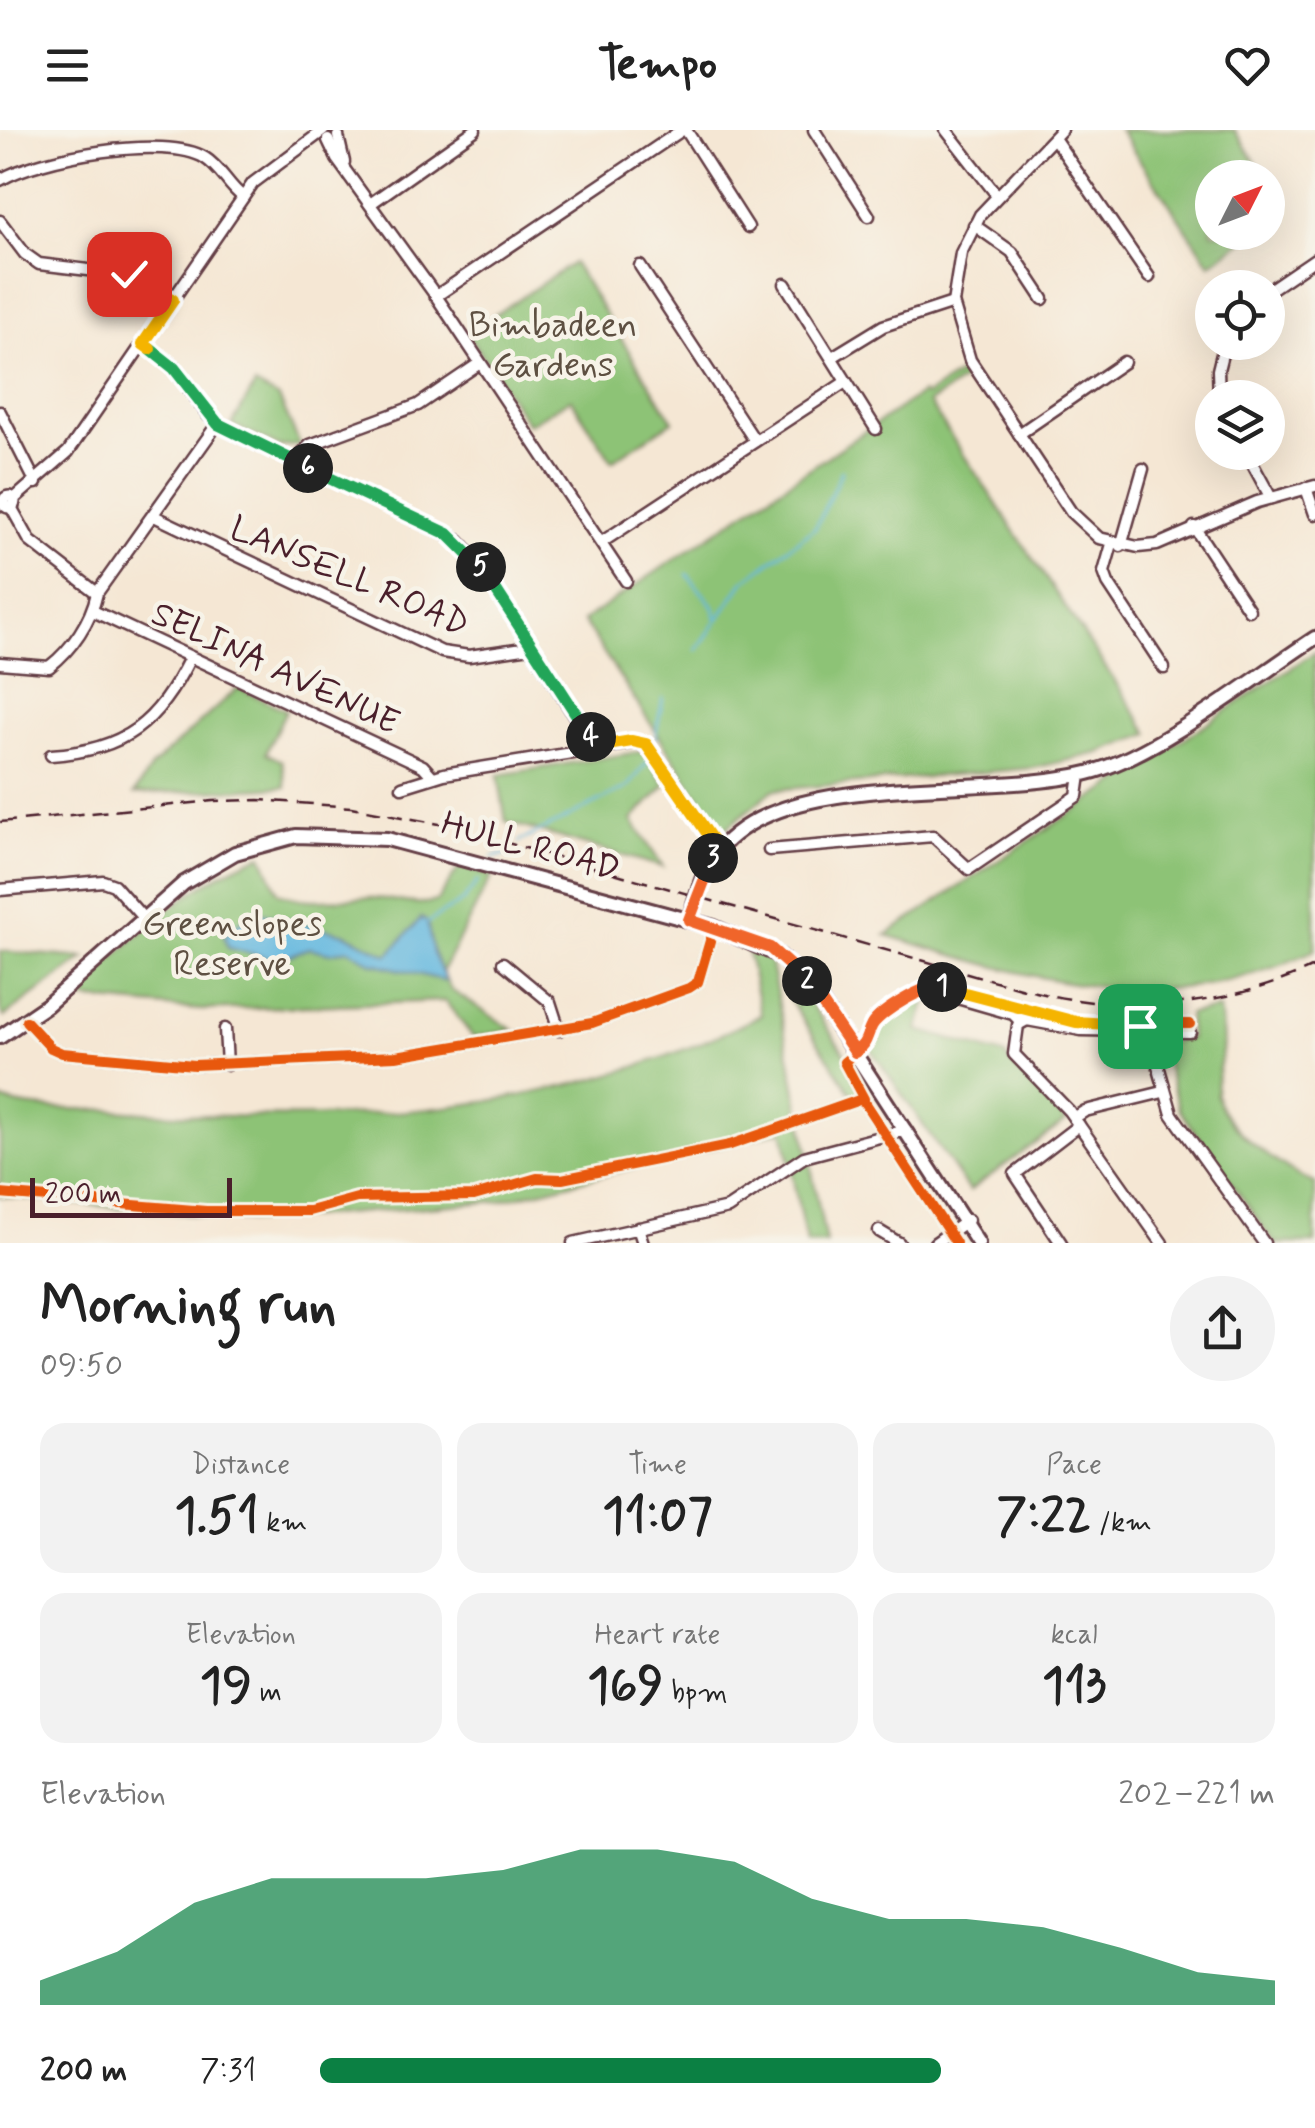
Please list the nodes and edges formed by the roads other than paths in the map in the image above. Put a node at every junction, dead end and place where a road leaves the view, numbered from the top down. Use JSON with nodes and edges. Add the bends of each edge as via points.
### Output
{"nodes":[{"id":1,"x":475,"y":130,"type":"edge"},
{"id":2,"x":684,"y":130,"type":"edge"},
{"id":3,"x":946,"y":130,"type":"edge"},
{"id":4,"x":818,"y":132,"type":"edge"},
{"id":5,"x":332,"y":134,"type":"edge"},
{"id":6,"x":1058,"y":134,"type":"edge"},
{"id":7,"x":0,"y":180,"type":"edge"},
{"id":8,"x":996,"y":194,"type":"junction"},
{"id":9,"x":244,"y":196,"type":"junction"},
{"id":10,"x":370,"y":204,"type":"junction"},
{"id":11,"x":869,"y":216,"type":"dead end"},
{"id":12,"x":0,"y":220,"type":"edge"},
{"id":13,"x":974,"y":225,"type":"junction"},
{"id":14,"x":748,"y":227,"type":"dead end"},
{"id":15,"x":1315,"y":259,"type":"edge"},
{"id":16,"x":640,"y":266,"type":"dead end"},
{"id":17,"x":1149,"y":278,"type":"dead end"},
{"id":18,"x":1285,"y":279,"type":"edge"},
{"id":19,"x":786,"y":284,"type":"dead end"},
{"id":20,"x":436,"y":296,"type":"junction"},
{"id":21,"x":1043,"y":299,"type":"dead end"},
{"id":22,"x":173,"y":300,"type":"junction"},
{"id":23,"x":953,"y":303,"type":"junction"},
{"id":24,"x":143,"y":344,"type":"junction"},
{"id":25,"x":834,"y":356,"type":"junction"},
{"id":26,"x":1124,"y":362,"type":"dead end"},
{"id":27,"x":480,"y":363,"type":"junction"},
{"id":28,"x":844,"y":382,"type":"junction"},
{"id":29,"x":0,"y":412,"type":"edge"},
{"id":30,"x":218,"y":424,"type":"junction"},
{"id":31,"x":876,"y":429,"type":"dead end"},
{"id":32,"x":1019,"y":434,"type":"junction"},
{"id":33,"x":755,"y":441,"type":"junction"},
{"id":34,"x":294,"y":462,"type":"junction"},
{"id":35,"x":1143,"y":469,"type":"dead end"},
{"id":36,"x":1256,"y":470,"type":"edge"},
{"id":37,"x":36,"y":483,"type":"junction"},
{"id":38,"x":1311,"y":487,"type":"edge"},
{"id":39,"x":1271,"y":498,"type":"junction"},
{"id":40,"x":7,"y":504,"type":"edge"},
{"id":41,"x":1315,"y":514,"type":"edge"},
{"id":42,"x":154,"y":516,"type":"junction"},
{"id":43,"x":1194,"y":527,"type":"junction"},
{"id":44,"x":602,"y":542,"type":"junction"},
{"id":45,"x":1116,"y":545,"type":"junction"},
{"id":46,"x":626,"y":581,"type":"dead end"},
{"id":47,"x":97,"y":592,"type":"junction"},
{"id":48,"x":1249,"y":610,"type":"dead end"},
{"id":49,"x":93,"y":612,"type":"junction"},
{"id":50,"x":1315,"y":638,"type":"edge"},
{"id":51,"x":530,"y":647,"type":"junction"},
{"id":52,"x":190,"y":658,"type":"junction"},
{"id":53,"x":0,"y":663,"type":"edge"},
{"id":54,"x":1164,"y":668,"type":"dead end"},
{"id":55,"x":594,"y":747,"type":"junction"},
{"id":56,"x":51,"y":755,"type":"dead end"},
{"id":57,"x":1080,"y":775,"type":"junction"},
{"id":58,"x":433,"y":777,"type":"junction"},
{"id":59,"x":400,"y":788,"type":"dead end"},
{"id":60,"x":719,"y":850,"type":"junction"},
{"id":61,"x":769,"y":850,"type":"dead end"},
{"id":62,"x":0,"y":890,"type":"edge"},
{"id":63,"x":144,"y":919,"type":"junction"},
{"id":64,"x":689,"y":920,"type":"junction"},
{"id":65,"x":714,"y":928,"type":"junction"},
{"id":66,"x":504,"y":963,"type":"dead end"},
{"id":67,"x":933,"y":991,"type":"dead end"},
{"id":68,"x":26,"y":1021,"type":"junction"},
{"id":69,"x":1021,"y":1022,"type":"junction"},
{"id":70,"x":225,"y":1029,"type":"dead end"},
{"id":71,"x":559,"y":1030,"type":"junction"},
{"id":72,"x":1190,"y":1032,"type":"dead end"},
{"id":73,"x":1149,"y":1034,"type":"junction"},
{"id":74,"x":0,"y":1037,"type":"edge"},
{"id":75,"x":227,"y":1066,"type":"junction"},
{"id":76,"x":1163,"y":1092,"type":"junction"},
{"id":77,"x":1076,"y":1122,"type":"junction"},
{"id":78,"x":906,"y":1130,"type":"junction"},
{"id":79,"x":968,"y":1220,"type":"junction"},
{"id":80,"x":638,"y":1228,"type":"junction"},
{"id":81,"x":880,"y":1231,"type":"dead end"},
{"id":82,"x":573,"y":1243,"type":"edge"},
{"id":83,"x":642,"y":1243,"type":"edge"},
{"id":84,"x":899,"y":1243,"type":"edge"},
{"id":85,"x":935,"y":1243,"type":"edge"},
{"id":86,"x":978,"y":1243,"type":"edge"},
{"id":87,"x":988,"y":1243,"type":"edge"},
{"id":88,"x":1060,"y":1243,"type":"edge"},
{"id":89,"x":1162,"y":1243,"type":"edge"},
{"id":90,"x":1264,"y":1243,"type":"edge"}],
"edges":[{"from":1,"to":10,"type":"street"},
{"from":2,"to":14,"type":"street"},
{"from":2,"to":20,"type":"street"},
{"from":3,"to":8,"type":"street"},
{"from":4,"to":11,"type":"street"},
{"from":5,"to":9,"type":"street","via":[[301,146]]},
{"from":5,"to":10,"type":"street"},
{"from":6,"to":8,"type":"street"},
{"from":6,"to":17,"type":"street"},
{"from":7,"to":9,"type":"street","via":[[44,162],[163,148],[205,158]]},
{"from":8,"to":13,"type":"street"},
{"from":9,"to":22,"type":"street"},
{"from":10,"to":20,"type":"street"},
{"from":12,"to":22,"type":"street","via":[[33,261],[129,274]]},
{"from":13,"to":21,"type":"street","via":[[1012,252]]},
{"from":13,"to":23,"type":"street","via":[[960,253]]},
{"from":15,"to":18,"type":"street"},
{"from":16,"to":33,"type":"street"},
{"from":19,"to":25,"type":"street"},
{"from":20,"to":27,"type":"street"},
{"from":22,"to":24,"type":"street"},
{"from":23,"to":25,"type":"street","via":[[883,326]]},
{"from":23,"to":32,"type":"street","via":[[970,360]]},
{"from":24,"to":30,"type":"street","via":[[171,364]]},
{"from":24,"to":37,"type":"street","via":[[81,434]]},
{"from":25,"to":28,"type":"street"},
{"from":26,"to":32,"type":"street"},
{"from":27,"to":34,"type":"street","via":[[418,405],[310,445]]},
{"from":27,"to":44,"type":"street"},
{"from":28,"to":31,"type":"street"},
{"from":28,"to":33,"type":"street"},
{"from":29,"to":37,"type":"street"},
{"from":30,"to":34,"type":"street"},
{"from":30,"to":42,"type":"street"},
{"from":32,"to":45,"type":"street","via":[[1084,527]]},
{"from":33,"to":44,"type":"street"},
{"from":34,"to":51,"type":"street","via":[[458,540]]},
{"from":35,"to":45,"type":"street"},
{"from":36,"to":39,"type":"street"},
{"from":37,"to":40,"type":"street"},
{"from":38,"to":39,"type":"street"},
{"from":38,"to":41,"type":"street"},
{"from":39,"to":43,"type":"street"},
{"from":40,"to":47,"type":"street","via":[[38,549]]},
{"from":42,"to":47,"type":"street"},
{"from":42,"to":51,"type":"street","name":"LANSELL ROAD","via":[[442,652],[469,656]]},
{"from":43,"to":45,"type":"street","via":[[1157,544]]},
{"from":43,"to":48,"type":"street"},
{"from":44,"to":46,"type":"street"},
{"from":45,"to":54,"type":"street","via":[[1105,564],[1108,583]]},
{"from":47,"to":49,"type":"street"},
{"from":49,"to":52,"type":"street","name":"SELINA AVENUE"},
{"from":49,"to":53,"type":"street","via":[[49,667]]},
{"from":50,"to":57,"type":"main road","via":[[1134,756]]},
{"from":51,"to":55,"type":"street"},
{"from":52,"to":56,"type":"street","via":[[164,704],[136,730],[93,750]]},
{"from":52,"to":58,"type":"street","name":"SELINA AVENUE","via":[[423,766]]},
{"from":55,"to":58,"type":"street"},
{"from":55,"to":60,"type":"street","via":[[646,744]]},
{"from":57,"to":60,"type":"main road","via":[[796,803],[750,822]]},
{"from":57,"to":61,"type":"street","via":[[1077,796],[969,869],[933,836]]},
{"from":58,"to":59,"type":"street"},
{"from":60,"to":64,"type":"main road"},
{"from":62,"to":63,"type":"street","via":[[103,881]]},
{"from":63,"to":64,"type":"main road","name":"HULL ROAD","via":[[184,883],[235,854],[329,834],[439,850]]},
{"from":63,"to":68,"type":"main road","name":"HULL ROAD"},
{"from":64,"to":65,"type":"main road","name":"HULL ROAD"},
{"from":65,"to":71,"type":"street","via":[[694,986]]},
{"from":65,"to":78,"type":"main road","name":"HULL ROAD","via":[[752,940],[792,964]]},
{"from":66,"to":71,"type":"street","via":[[550,1002]]},
{"from":67,"to":69,"type":"street"},
{"from":68,"to":74,"type":"main road","name":"HULL ROAD"},
{"from":68,"to":75,"type":"street","via":[[62,1053]]},
{"from":69,"to":73,"type":"street"},
{"from":69,"to":77,"type":"street","via":[[1014,1054]]},
{"from":70,"to":75,"type":"street"},
{"from":71,"to":75,"type":"street","via":[[396,1056]]},
{"from":72,"to":73,"type":"street"},
{"from":73,"to":76,"type":"street"},
{"from":76,"to":77,"type":"street","via":[[1085,1111]]},
{"from":76,"to":90,"type":"street"},
{"from":77,"to":88,"type":"street","via":[[1014,1174]]},
{"from":77,"to":89,"type":"street"},
{"from":78,"to":79,"type":"main road","name":"HULL ROAD"},
{"from":78,"to":80,"type":"street","via":[[804,1157],[728,1208]]},
{"from":79,"to":85,"type":"street"},
{"from":79,"to":86,"type":"main road","name":"HULL ROAD"},
{"from":79,"to":87,"type":"main road","name":"HULL ROAD"},
{"from":80,"to":82,"type":"street"},
{"from":80,"to":83,"type":"street"},
{"from":81,"to":84,"type":"street"}]}
